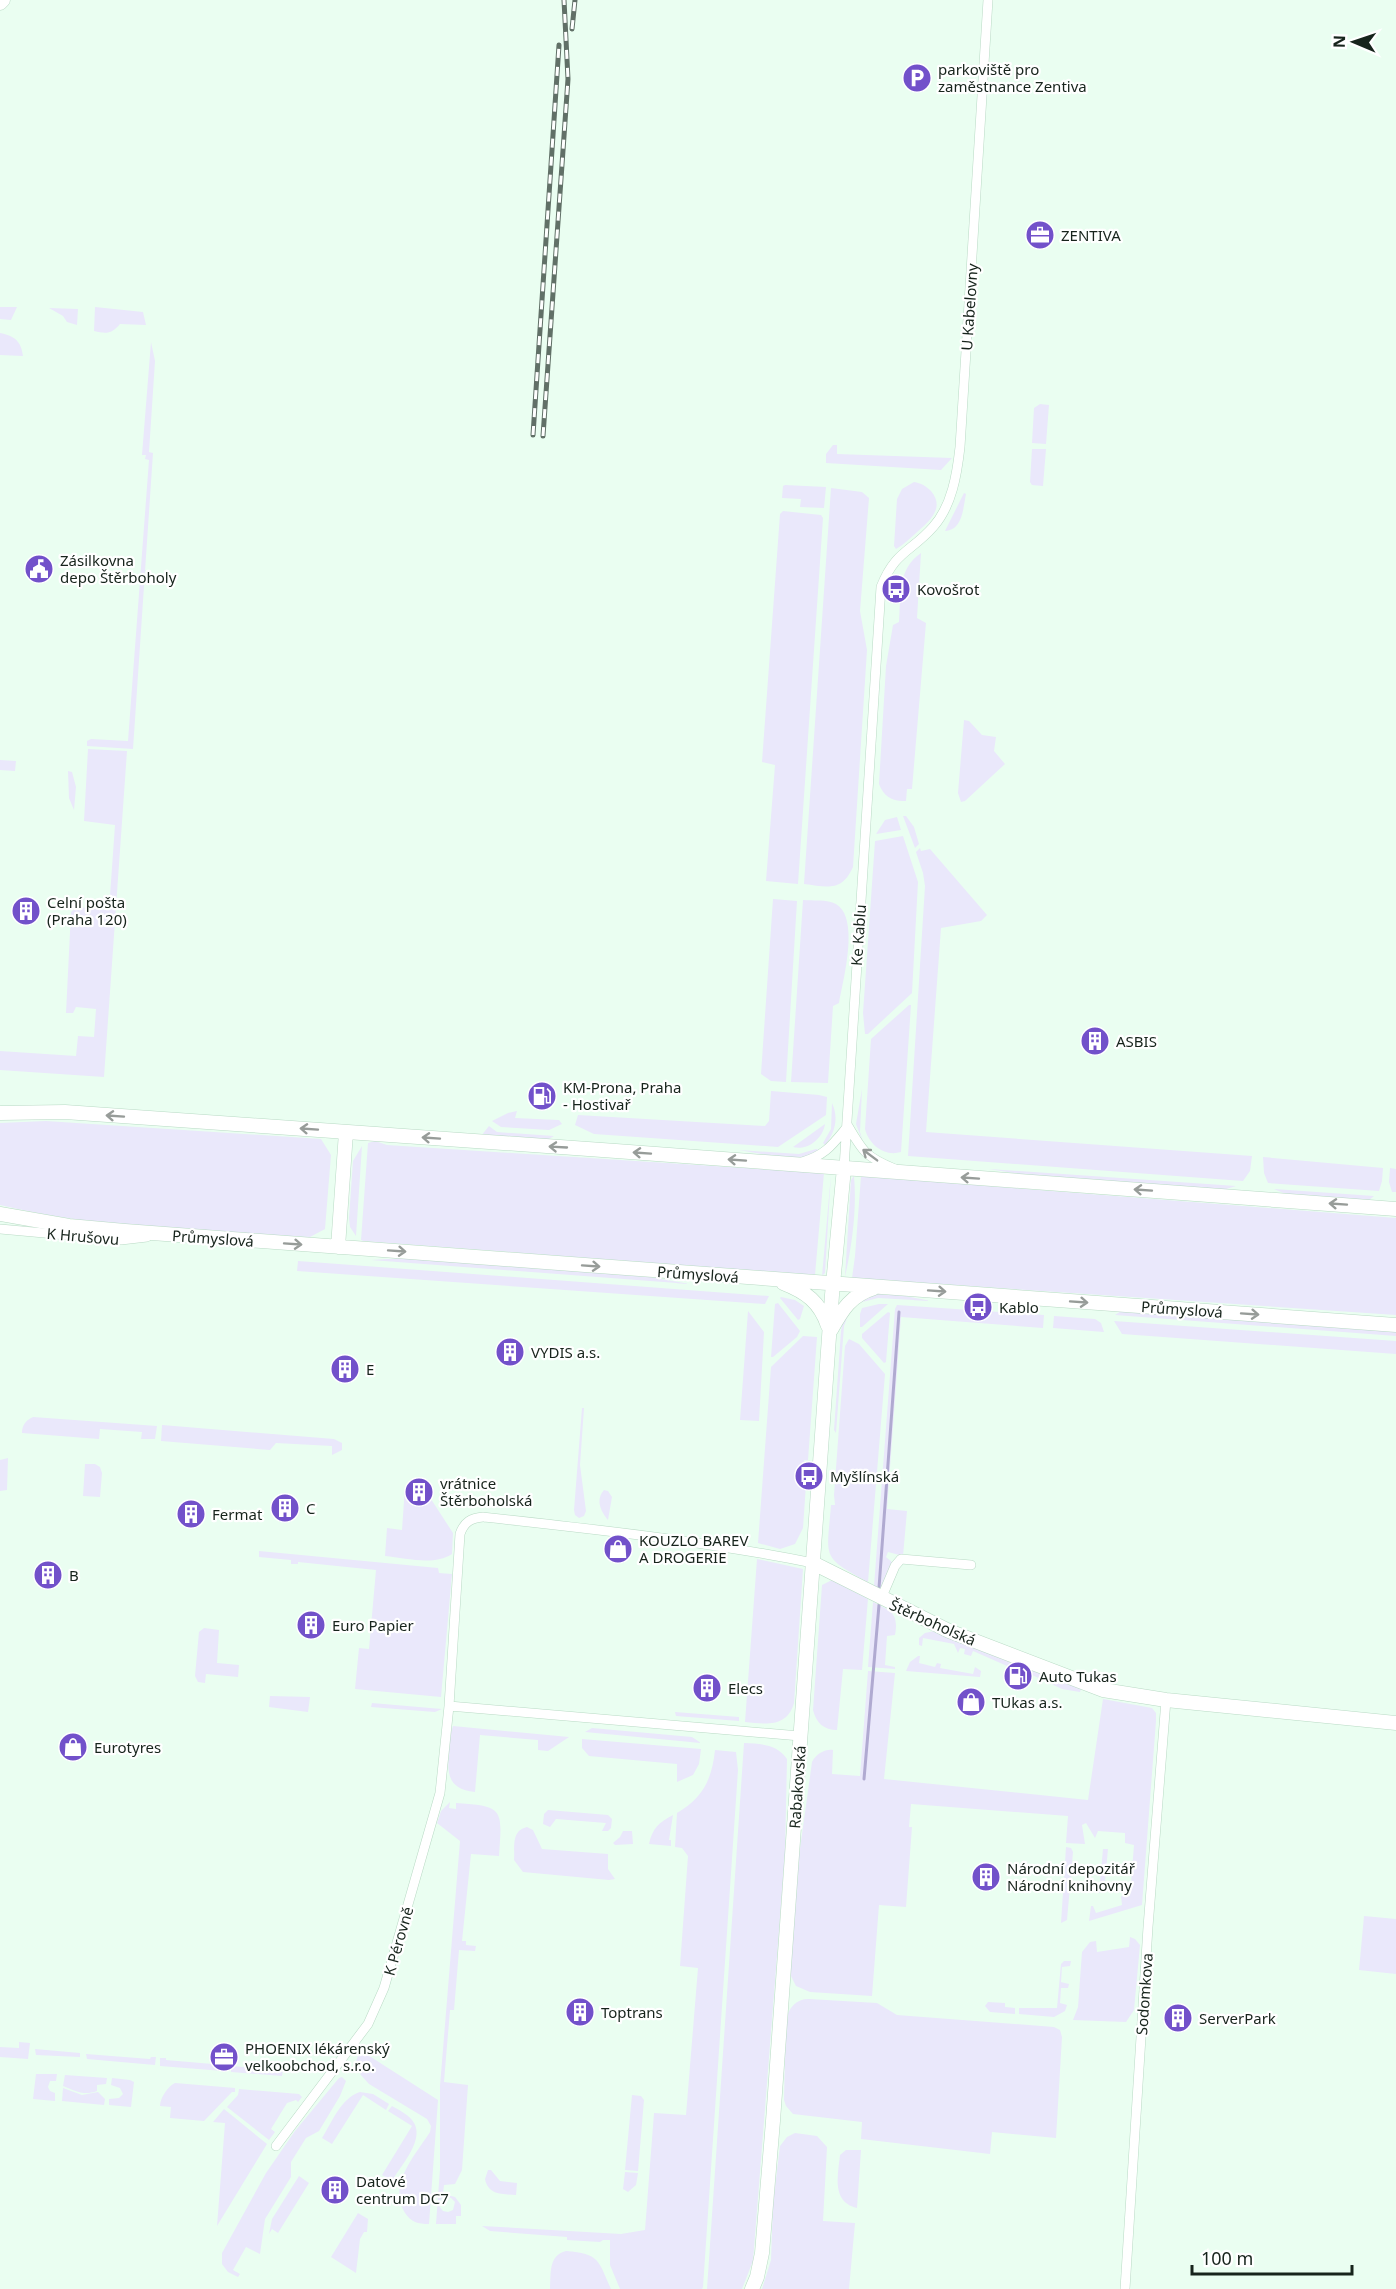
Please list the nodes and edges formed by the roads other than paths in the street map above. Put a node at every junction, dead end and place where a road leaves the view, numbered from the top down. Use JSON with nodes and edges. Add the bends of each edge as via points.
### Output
{"nodes":[{"id":1,"x":988,"y":0,"type":"edge"},
{"id":2,"x":881,"y":587,"type":"joint"},
{"id":3,"x":0,"y":1107,"type":"edge"},
{"id":4,"x":65,"y":1112,"type":"junction"},
{"id":5,"x":0,"y":1113,"type":"edge"},
{"id":6,"x":848,"y":1126,"type":"junction"},
{"id":7,"x":346,"y":1132,"type":"junction"},
{"id":8,"x":795,"y":1164,"type":"junction"},
{"id":9,"x":844,"y":1168,"type":"junction"},
{"id":10,"x":903,"y":1172,"type":"junction"},
{"id":11,"x":1396,"y":1209,"type":"edge"},
{"id":12,"x":0,"y":1214,"type":"edge"},
{"id":13,"x":0,"y":1229,"type":"edge"},
{"id":14,"x":167,"y":1234,"type":"junction"},
{"id":15,"x":338,"y":1247,"type":"junction"},
{"id":16,"x":773,"y":1279,"type":"junction"},
{"id":17,"x":833,"y":1284,"type":"junction"},
{"id":18,"x":879,"y":1287,"type":"junction"},
{"id":19,"x":1396,"y":1325,"type":"edge"},
{"id":20,"x":829,"y":1334,"type":"junction"},
{"id":21,"x":472,"y":1518,"type":"joint"},
{"id":22,"x":813,"y":1563,"type":"junction"},
{"id":23,"x":971,"y":1565,"type":"dead end"},
{"id":24,"x":881,"y":1599,"type":"junction"},
{"id":25,"x":1166,"y":1700,"type":"junction"},
{"id":26,"x":449,"y":1706,"type":"junction"},
{"id":27,"x":1396,"y":1722,"type":"edge"},
{"id":28,"x":801,"y":1736,"type":"junction"},
{"id":29,"x":276,"y":2146,"type":"dead end"},
{"id":30,"x":752,"y":2289,"type":"edge"},
{"id":31,"x":1125,"y":2289,"type":"edge"}],
"edges":[{"from":1,"to":2,"type":"street","name":"U Kabelovny","via":[[956,481],[936,524],[898,556]]},
{"from":2,"to":6,"type":"street","name":"Ke Kablu"},
{"from":3,"to":4,"type":"street"},
{"from":4,"to":5,"type":"main road"},
{"from":7,"to":4,"type":"main road","one_way":true},
{"from":6,"to":8,"type":"street","via":[[826,1152]]},
{"from":6,"to":9,"type":"street","name":"Ke Kablu"},
{"from":10,"to":6,"type":"street","one_way":true,"via":[[863,1151]]},
{"from":8,"to":7,"type":"main road","one_way":true},
{"from":7,"to":15,"type":"main road"},
{"from":8,"to":9,"type":"main road"},
{"from":9,"to":10,"type":"main road"},
{"from":9,"to":17,"type":"main road","name":"Ke Kablu"},
{"from":11,"to":10,"type":"main road","one_way":true},
{"from":12,"to":14,"type":"main road","name":"Průmyslová","via":[[69,1226]]},
{"from":13,"to":14,"type":"street","name":"K Hrušovu","via":[[121,1240]]},
{"from":14,"to":15,"type":"main road","name":"Průmyslová","one_way":true},
{"from":15,"to":16,"type":"main road","name":"Průmyslová","one_way":true},
{"from":16,"to":17,"type":"main road","name":"Průmyslová"},
{"from":16,"to":20,"type":"main road","via":[[812,1299],[825,1318]]},
{"from":17,"to":18,"type":"main road","name":"Průmyslová"},
{"from":17,"to":20,"type":"main road","name":"Rabakovská"},
{"from":18,"to":19,"type":"main road","name":"Průmyslová","one_way":true},
{"from":18,"to":20,"type":"main road","via":[[850,1301]]},
{"from":20,"to":22,"type":"main road","name":"Rabakovská"},
{"from":21,"to":22,"type":"street","name":"Štěrboholská","via":[[619,1532]]},
{"from":21,"to":26,"type":"street","name":"K Pérovně","via":[[460,1534]]},
{"from":22,"to":24,"type":"main road","name":"Štěrboholská"},
{"from":22,"to":28,"type":"main road","name":"Rabakovská"},
{"from":23,"to":24,"type":"street","via":[[901,1559]]},
{"from":24,"to":25,"type":"main road","name":"Štěrboholská","via":[[949,1631],[1084,1684]]},
{"from":25,"to":27,"type":"main road","name":"Štěrboholská"},
{"from":25,"to":31,"type":"street","name":"Sodomkova"},
{"from":26,"to":28,"type":"street"},
{"from":26,"to":29,"type":"street","name":"K Pérovně","via":[[440,1793],[381,1996],[368,2024]]},
{"from":28,"to":30,"type":"main road","name":"Rabakovská","via":[[762,2253]]}]}
